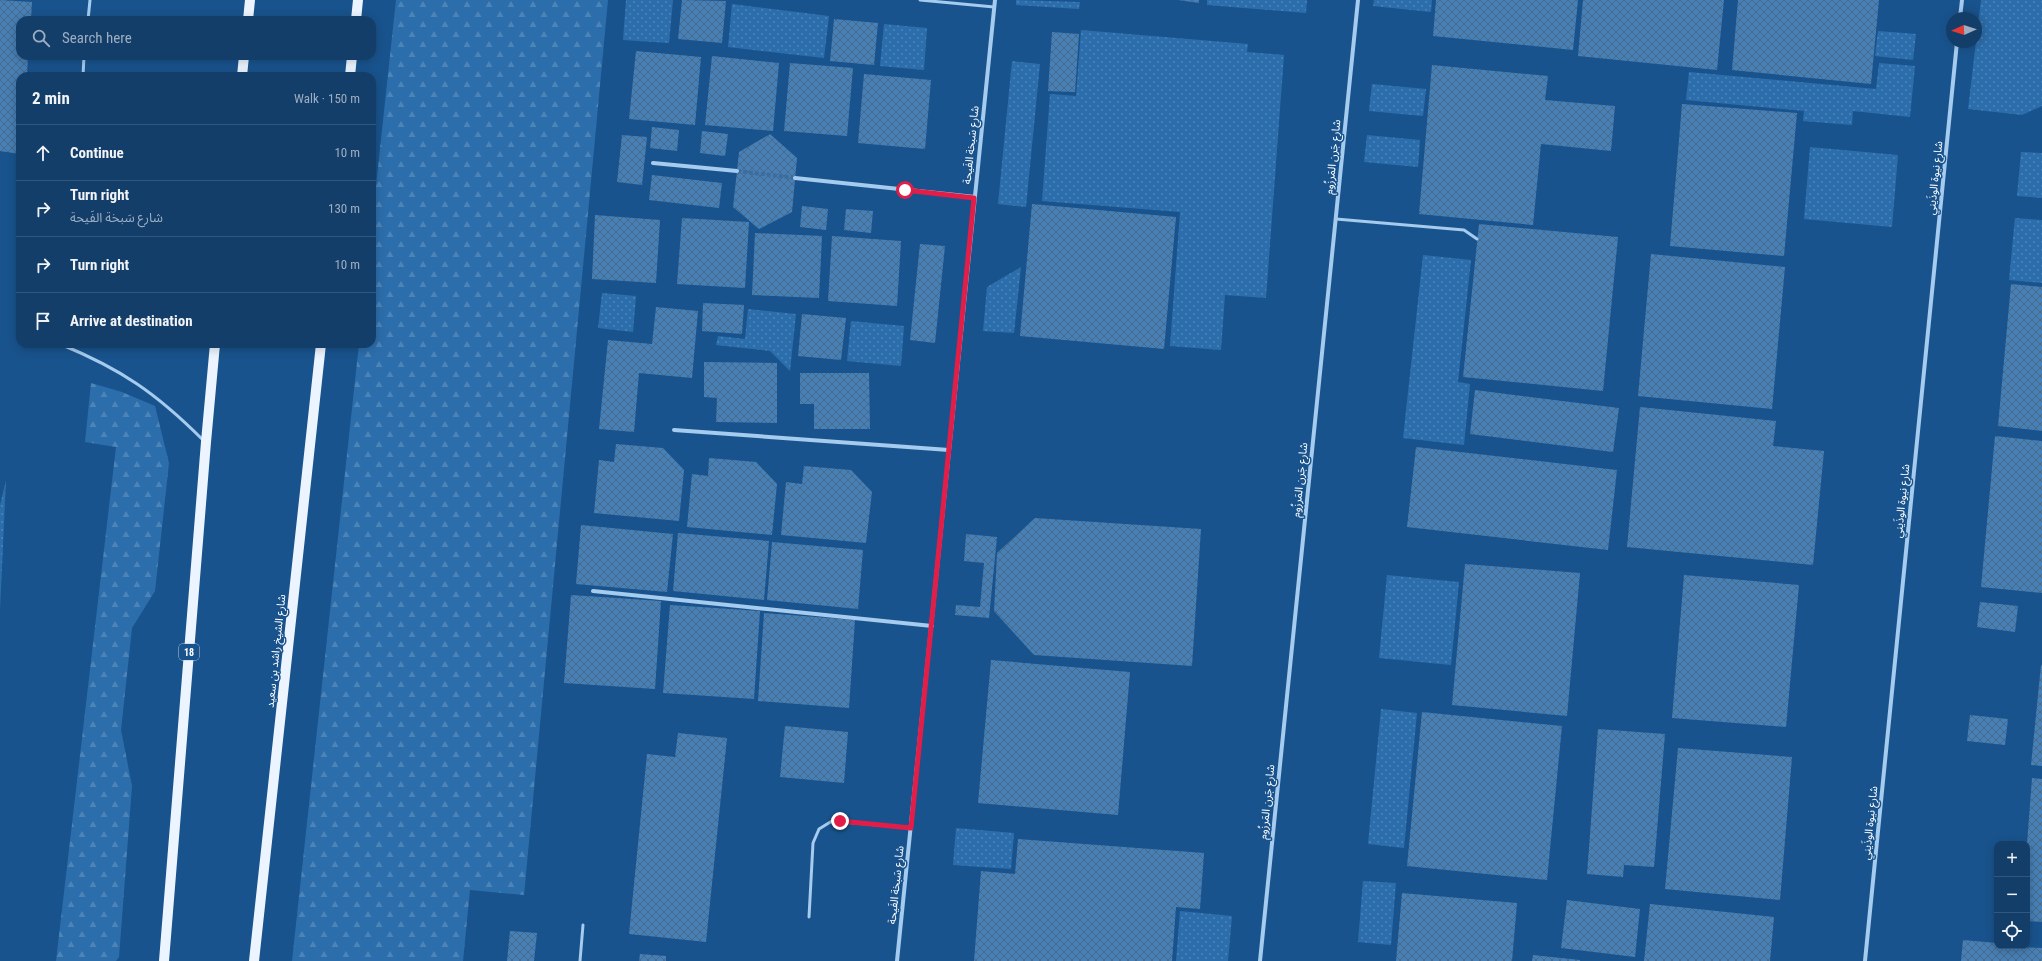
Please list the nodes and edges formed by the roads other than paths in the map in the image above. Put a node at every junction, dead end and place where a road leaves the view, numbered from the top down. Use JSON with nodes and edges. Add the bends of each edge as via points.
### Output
{"nodes":[{"id":1,"x":90,"y":0,"type":"edge"},
{"id":2,"x":250,"y":0,"type":"edge"},
{"id":3,"x":358,"y":0,"type":"edge"},
{"id":4,"x":920,"y":0,"type":"edge"},
{"id":5,"x":995,"y":0,"type":"edge"},
{"id":6,"x":1358,"y":0,"type":"edge"},
{"id":7,"x":1962,"y":0,"type":"edge"},
{"id":8,"x":994,"y":7,"type":"junction"},
{"id":9,"x":1961,"y":12,"type":"edge"},
{"id":10,"x":88,"y":16,"type":"edge"},
{"id":11,"x":248,"y":16,"type":"edge"},
{"id":12,"x":356,"y":16,"type":"edge"},
{"id":13,"x":1956,"y":48,"type":"edge"},
{"id":14,"x":84,"y":60,"type":"edge"},
{"id":15,"x":244,"y":60,"type":"edge"},
{"id":16,"x":352,"y":60,"type":"edge"},
{"id":17,"x":83,"y":72,"type":"edge"},
{"id":18,"x":242,"y":72,"type":"edge"},
{"id":19,"x":350,"y":72,"type":"edge"},
{"id":20,"x":653,"y":163,"type":"dead end"},
{"id":21,"x":737,"y":171,"type":"tunnel mouth"},
{"id":22,"x":795,"y":178,"type":"tunnel mouth"},
{"id":23,"x":974,"y":198,"type":"junction"},
{"id":24,"x":1336,"y":219,"type":"junction"},
{"id":25,"x":1477,"y":239,"type":"dead end"},
{"id":26,"x":70,"y":348,"type":"edge"},
{"id":27,"x":216,"y":348,"type":"edge"},
{"id":28,"x":321,"y":348,"type":"edge"},
{"id":29,"x":674,"y":430,"type":"dead end"},
{"id":30,"x":206,"y":442,"type":"junction"},
{"id":31,"x":949,"y":450,"type":"junction"},
{"id":32,"x":592,"y":591,"type":"dead end"},
{"id":33,"x":932,"y":626,"type":"junction"},
{"id":34,"x":911,"y":828,"type":"junction"},
{"id":35,"x":808,"y":917,"type":"dead end"},
{"id":36,"x":583,"y":925,"type":"dead end"},
{"id":37,"x":164,"y":961,"type":"edge"},
{"id":38,"x":254,"y":961,"type":"edge"},
{"id":39,"x":580,"y":961,"type":"edge"},
{"id":40,"x":897,"y":961,"type":"edge"},
{"id":41,"x":1260,"y":961,"type":"edge"},
{"id":42,"x":1865,"y":961,"type":"edge"}],
"edges":[{"from":1,"to":10,"type":"lane"},
{"from":2,"to":11,"type":"main road"},
{"from":3,"to":12,"type":"main road"},
{"from":4,"to":8,"type":"lane"},
{"from":5,"to":8,"type":"street","name":"شارع سَبخة الفَيحة"},
{"from":6,"to":24,"type":"street","name":"شارع جَرن المَرزُوم"},
{"from":7,"to":9,"type":"street"},
{"from":8,"to":23,"type":"street","name":"شارع سَبخة الفَيحة"},
{"from":13,"to":42,"type":"street","name":"شارع نيوة الوذَيني"},
{"from":14,"to":17,"type":"lane"},
{"from":15,"to":18,"type":"main road"},
{"from":16,"to":19,"type":"main road"},
{"from":20,"to":21,"type":"street"},
{"from":22,"to":23,"type":"street"},
{"from":23,"to":31,"type":"street","name":"شارع سَبخة الفَيحة"},
{"from":24,"to":25,"type":"lane","via":[[1464,230]]},
{"from":24,"to":41,"type":"street","name":"شارع جَرن المَرزُوم"},
{"from":26,"to":30,"type":"lane","via":[[138,382],[174,410]]},
{"from":27,"to":30,"type":"main road","number":"18"},
{"from":28,"to":38,"type":"main road","name":"شارع الشيخ راشد بن سعيد"},
{"from":29,"to":31,"type":"street"},
{"from":30,"to":37,"type":"main road","number":"18"},
{"from":31,"to":33,"type":"street","name":"شارع سَبخة الفَيحة"},
{"from":32,"to":33,"type":"street"},
{"from":33,"to":34,"type":"street","name":"شارع سَبخة الفَيحة"},
{"from":34,"to":35,"type":"lane","via":[[832,821],[819,829],[813,844]]},
{"from":34,"to":40,"type":"street","name":"شارع سَبخة الفَيحة"},
{"from":36,"to":39,"type":"lane"}]}
